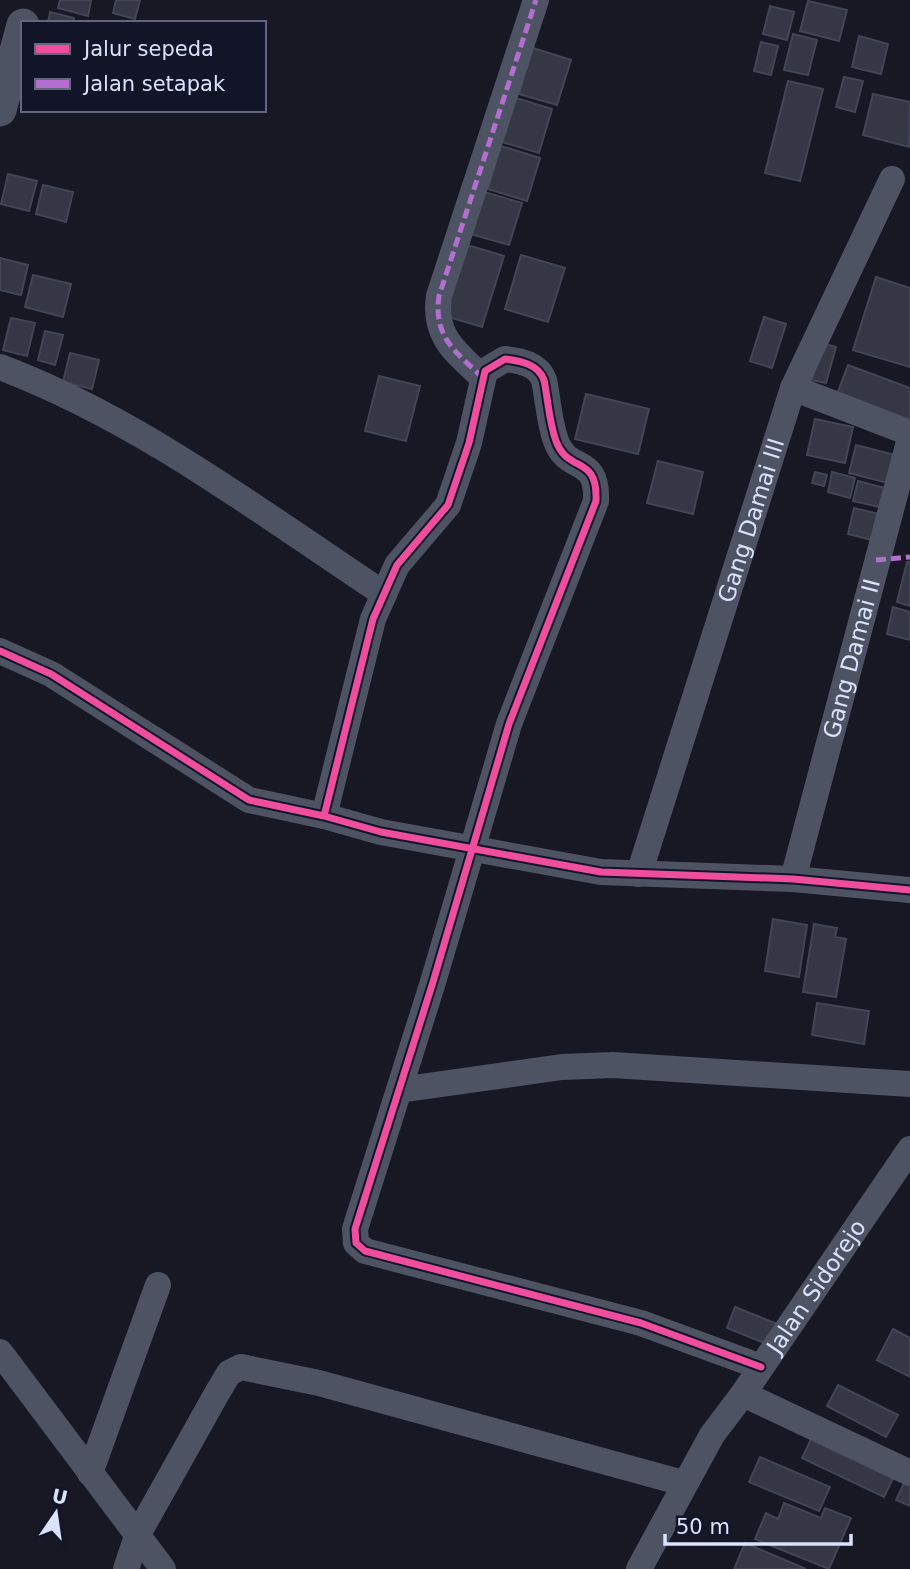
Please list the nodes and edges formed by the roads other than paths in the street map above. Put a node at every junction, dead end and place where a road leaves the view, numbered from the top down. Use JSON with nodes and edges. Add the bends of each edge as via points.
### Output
{"nodes":[{"id":1,"x":29,"y":0,"type":"edge"},
{"id":2,"x":536,"y":0,"type":"edge"},
{"id":3,"x":24,"y":21,"type":"edge"},
{"id":4,"x":21,"y":31,"type":"edge"},
{"id":5,"x":0,"y":110,"type":"edge"},
{"id":6,"x":892,"y":179,"type":"dead end"},
{"id":7,"x":0,"y":367,"type":"edge"},
{"id":8,"x":483,"y":378,"type":"junction"},
{"id":9,"x":793,"y":388,"type":"junction"},
{"id":10,"x":910,"y":436,"type":"edge"},
{"id":11,"x":384,"y":594,"type":"junction"},
{"id":12,"x":0,"y":651,"type":"edge"},
{"id":13,"x":324,"y":816,"type":"junction"},
{"id":14,"x":474,"y":847,"type":"junction"},
{"id":15,"x":639,"y":874,"type":"junction"},
{"id":16,"x":793,"y":879,"type":"junction"},
{"id":17,"x":910,"y":890,"type":"edge"},
{"id":18,"x":910,"y":1084,"type":"edge"},
{"id":19,"x":399,"y":1090,"type":"junction"},
{"id":20,"x":910,"y":1149,"type":"edge"},
{"id":21,"x":158,"y":1285,"type":"dead end"},
{"id":22,"x":0,"y":1352,"type":"edge"},
{"id":23,"x":761,"y":1367,"type":"junction"},
{"id":24,"x":743,"y":1394,"type":"junction"},
{"id":25,"x":90,"y":1473,"type":"junction"},
{"id":26,"x":910,"y":1473,"type":"edge"},
{"id":27,"x":683,"y":1483,"type":"junction"},
{"id":28,"x":137,"y":1536,"type":"junction"},
{"id":29,"x":126,"y":1569,"type":"edge"},
{"id":30,"x":163,"y":1569,"type":"edge"},
{"id":31,"x":639,"y":1569,"type":"edge"}],
"edges":[{"from":1,"to":3,"type":"street"},
{"from":2,"to":8,"type":"street","via":[[436,316],[444,337]]},
{"from":4,"to":5,"type":"street"},
{"from":6,"to":9,"type":"street","name":"Gang Damai III"},
{"from":7,"to":11,"type":"street","via":[[130,426]]},
{"from":8,"to":11,"type":"street","via":[[469,443],[448,505],[397,565]]},
{"from":8,"to":14,"type":"street","via":[[492,364],[505,359],[541,371],[556,441],[569,459],[591,471],[597,484],[596,500],[509,724]]},
{"from":9,"to":10,"type":"street"},
{"from":9,"to":15,"type":"street","name":"Gang Damai III"},
{"from":10,"to":16,"type":"street","name":"Gang Damai II"},
{"from":11,"to":13,"type":"street","via":[[373,619]]},
{"from":12,"to":13,"type":"street","via":[[51,674],[249,800]]},
{"from":13,"to":14,"type":"street","via":[[382,832]]},
{"from":14,"to":15,"type":"street","via":[[601,872]]},
{"from":14,"to":19,"type":"street"},
{"from":15,"to":16,"type":"street"},
{"from":16,"to":17,"type":"street"},
{"from":18,"to":19,"type":"street","via":[[613,1065],[562,1067]]},
{"from":19,"to":23,"type":"street","via":[[355,1229],[356,1243],[365,1251],[641,1322]]},
{"from":20,"to":23,"type":"street","name":"Jalan Sidorejo"},
{"from":21,"to":25,"type":"street"},
{"from":22,"to":25,"type":"street"},
{"from":23,"to":24,"type":"street","name":"Jalan Sidorejo"},
{"from":24,"to":26,"type":"street"},
{"from":24,"to":27,"type":"street","name":"Jalan Sidorejo"},
{"from":25,"to":28,"type":"street"},
{"from":27,"to":28,"type":"street","via":[[319,1383],[241,1367],[229,1373]]},
{"from":27,"to":31,"type":"street","name":"Jalan Sidorejo"},
{"from":28,"to":29,"type":"street"},
{"from":28,"to":30,"type":"street"}]}
